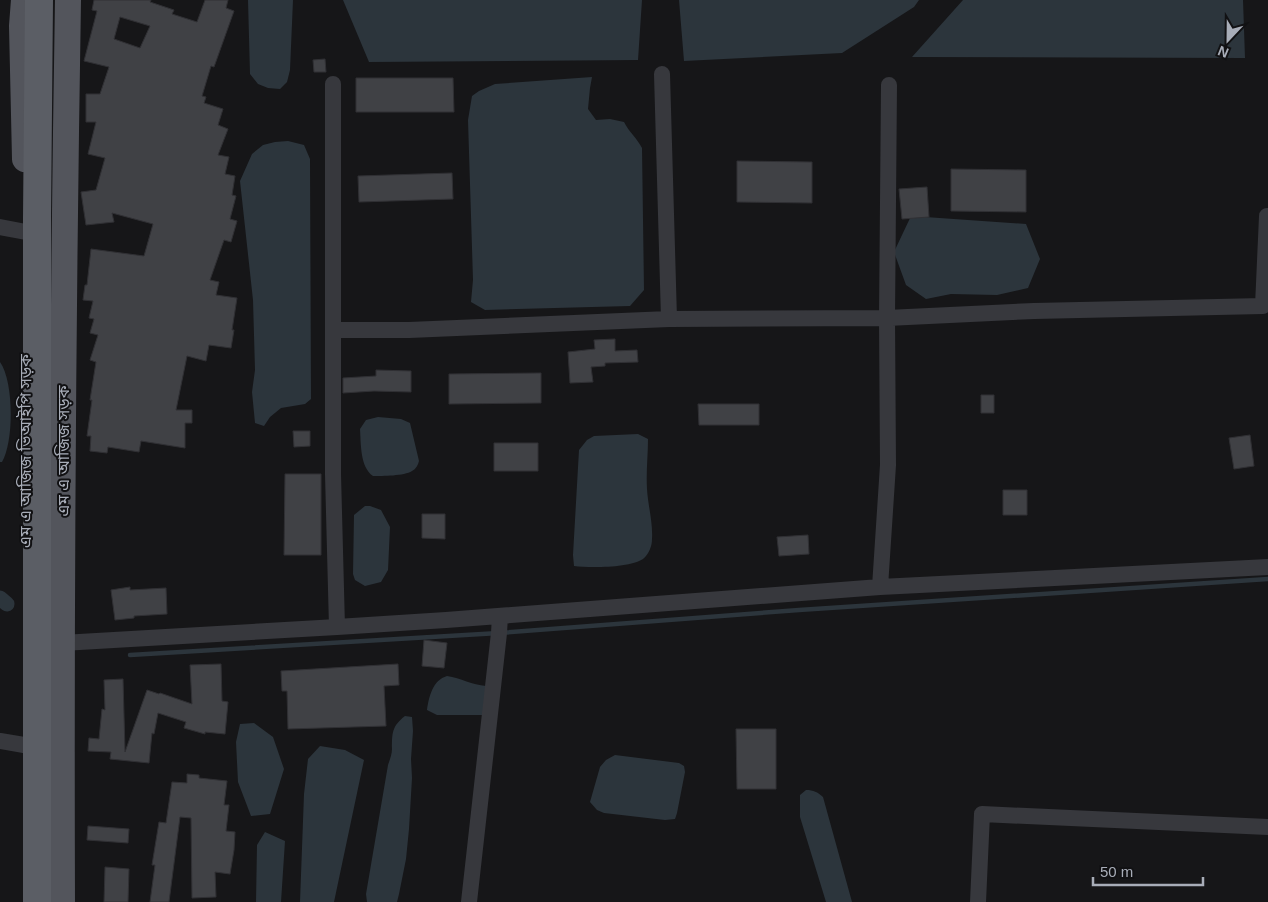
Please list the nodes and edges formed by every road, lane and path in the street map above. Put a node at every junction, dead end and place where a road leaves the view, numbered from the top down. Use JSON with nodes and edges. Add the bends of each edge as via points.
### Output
{"nodes":[{"id":1,"x":24,"y":0,"type":"edge"},
{"id":2,"x":39,"y":0,"type":"edge"},
{"id":3,"x":56,"y":0,"type":"edge"},
{"id":4,"x":68,"y":0,"type":"edge"},
{"id":5,"x":662,"y":74,"type":"dead end"},
{"id":6,"x":333,"y":84,"type":"dead end"},
{"id":7,"x":890,"y":85,"type":"dead end"},
{"id":8,"x":1267,"y":216,"type":"dead end"},
{"id":9,"x":0,"y":227,"type":"edge"},
{"id":10,"x":26,"y":232,"type":"junction"},
{"id":11,"x":887,"y":318,"type":"junction"},
{"id":12,"x":670,"y":319,"type":"junction"},
{"id":13,"x":333,"y":330,"type":"junction"},
{"id":14,"x":1268,"y":568,"type":"edge"},
{"id":15,"x":880,"y":587,"type":"junction"},
{"id":16,"x":500,"y":616,"type":"junction"},
{"id":17,"x":337,"y":627,"type":"junction"},
{"id":18,"x":62,"y":643,"type":"junction"},
{"id":19,"x":12,"y":743,"type":"edge"},
{"id":20,"x":1268,"y":827,"type":"edge"},
{"id":21,"x":26,"y":902,"type":"edge"},
{"id":22,"x":37,"y":902,"type":"edge"},
{"id":23,"x":54,"y":902,"type":"edge"},
{"id":24,"x":62,"y":902,"type":"edge"},
{"id":25,"x":469,"y":902,"type":"edge"},
{"id":26,"x":978,"y":902,"type":"edge"}],
"edges":[{"from":1,"to":10,"type":"main road","name":"এম এ আজিজ ভিআইপি সড়ক"},
{"from":2,"to":22,"type":"highway"},
{"from":3,"to":23,"type":"highway"},
{"from":4,"to":18,"type":"main road","name":"এম এ আজিজ সড়ক"},
{"from":5,"to":12,"type":"street"},
{"from":6,"to":13,"type":"street"},
{"from":7,"to":11,"type":"street"},
{"from":8,"to":11,"type":"street","via":[[1263,306]]},
{"from":9,"to":10,"type":"street"},
{"from":10,"to":19,"type":"main road","name":"এম এ আজিজ ভিআইপি সড়ক"},
{"from":11,"to":12,"type":"street"},
{"from":11,"to":15,"type":"street","via":[[888,465]]},
{"from":12,"to":13,"type":"street"},
{"from":13,"to":17,"type":"street"},
{"from":14,"to":15,"type":"street"},
{"from":15,"to":16,"type":"street"},
{"from":16,"to":17,"type":"street"},
{"from":16,"to":25,"type":"street"},
{"from":17,"to":18,"type":"street"},
{"from":18,"to":24,"type":"main road","name":"এম এ আজিজ সড়ক"},
{"from":19,"to":21,"type":"main road","name":"এম এ আজিজ ভিআইপি সড়ক"},
{"from":20,"to":26,"type":"street","via":[[982,814]]}]}
